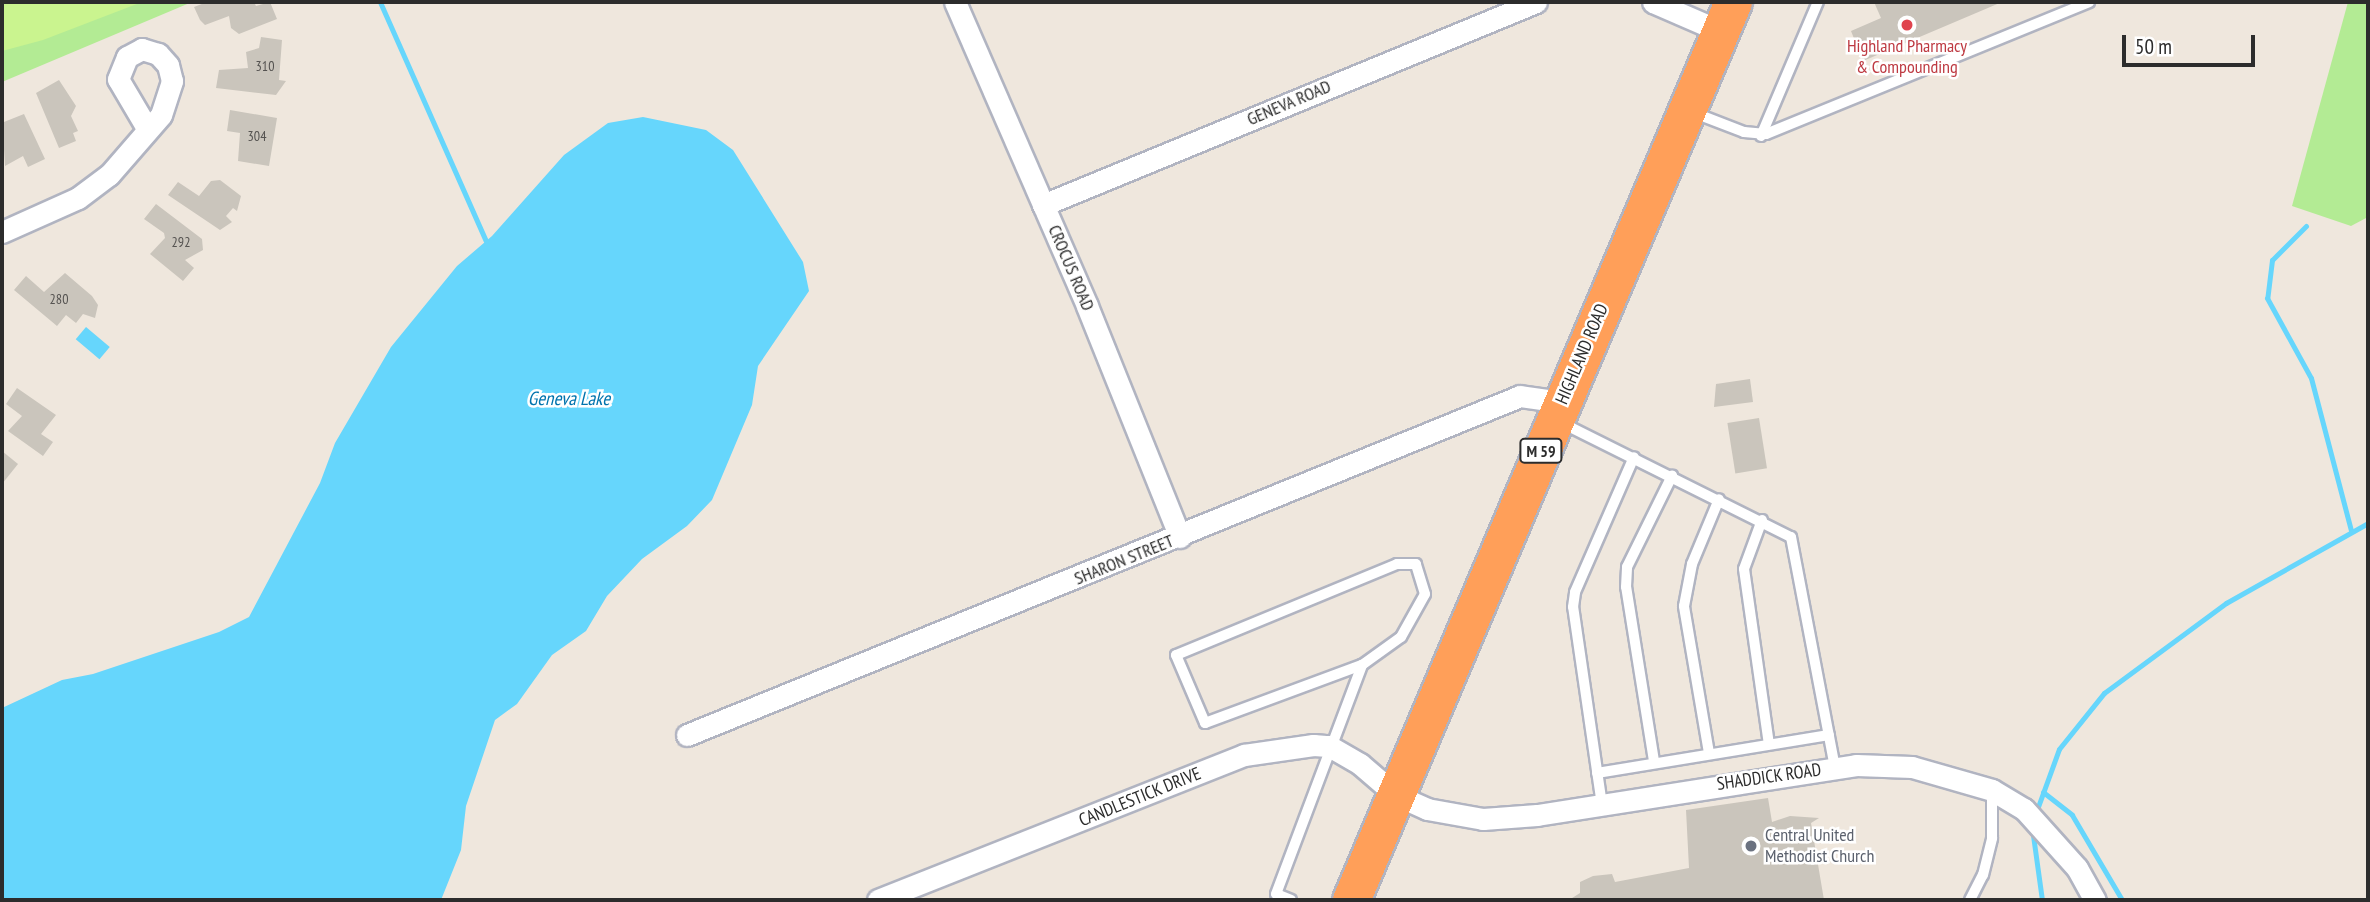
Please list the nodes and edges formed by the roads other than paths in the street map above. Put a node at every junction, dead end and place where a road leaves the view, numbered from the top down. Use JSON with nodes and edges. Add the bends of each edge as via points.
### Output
{"nodes":[{"id":1,"x":955,"y":2,"type":"edge"},
{"id":2,"x":1536,"y":2,"type":"edge"},
{"id":3,"x":1653,"y":2,"type":"edge"},
{"id":4,"x":1818,"y":2,"type":"edge"},
{"id":5,"x":2089,"y":2,"type":"edge"},
{"id":6,"x":1726,"y":16,"type":"edge"},
{"id":7,"x":1686,"y":110,"type":"junction"},
{"id":8,"x":148,"y":128,"type":"dead end"},
{"id":9,"x":1761,"y":135,"type":"junction"},
{"id":10,"x":1043,"y":205,"type":"junction"},
{"id":11,"x":2,"y":232,"type":"edge"},
{"id":12,"x":1558,"y":410,"type":"junction"},
{"id":13,"x":1634,"y":457,"type":"junction"},
{"id":14,"x":1672,"y":476,"type":"junction"},
{"id":15,"x":1719,"y":499,"type":"junction"},
{"id":16,"x":1762,"y":520,"type":"junction"},
{"id":17,"x":1180,"y":537,"type":"junction"},
{"id":18,"x":1362,"y":664,"type":"junction"},
{"id":19,"x":687,"y":735,"type":"dead end"},
{"id":20,"x":1829,"y":735,"type":"junction"},
{"id":21,"x":1769,"y":744,"type":"junction"},
{"id":22,"x":1329,"y":746,"type":"junction"},
{"id":23,"x":1709,"y":753,"type":"junction"},
{"id":24,"x":1654,"y":761,"type":"junction"},
{"id":25,"x":1835,"y":768,"type":"junction"},
{"id":26,"x":1597,"y":773,"type":"junction"},
{"id":27,"x":1992,"y":790,"type":"junction"},
{"id":28,"x":1396,"y":795,"type":"junction"},
{"id":29,"x":1602,"y":804,"type":"junction"},
{"id":30,"x":878,"y":900,"type":"edge"},
{"id":31,"x":1291,"y":900,"type":"edge"},
{"id":32,"x":1351,"y":900,"type":"edge"},
{"id":33,"x":1970,"y":900,"type":"edge"},
{"id":34,"x":2095,"y":900,"type":"edge"}],
"edges":[{"from":1,"to":10,"type":"street","name":"CROCUS ROAD"},
{"from":2,"to":10,"type":"street","name":"GENEVA ROAD"},
{"from":3,"to":6,"type":"street"},
{"from":4,"to":9,"type":"lane"},
{"from":5,"to":9,"type":"lane"},
{"from":6,"to":7,"type":"highway","name":"HIGHLAND ROAD","number":"M 59"},
{"from":7,"to":9,"type":"lane"},
{"from":7,"to":12,"type":"highway","name":"HIGHLAND ROAD","number":"M 59"},
{"from":8,"to":11,"type":"street","via":[[109,175],[78,198]]},
{"from":10,"to":17,"type":"street","name":"CROCUS ROAD"},
{"from":12,"to":13,"type":"lane"},
{"from":12,"to":17,"type":"street","name":"SHARON STREET","via":[[1520,396]]},
{"from":12,"to":28,"type":"highway","name":"HIGHLAND ROAD","number":"M 59"},
{"from":13,"to":14,"type":"lane"},
{"from":13,"to":26,"type":"lane","via":[[1575,592]]},
{"from":14,"to":15,"type":"lane"},
{"from":14,"to":24,"type":"lane","via":[[1627,567],[1626,587]]},
{"from":15,"to":16,"type":"lane"},
{"from":15,"to":23,"type":"lane","via":[[1692,564],[1684,606]]},
{"from":16,"to":20,"type":"lane","via":[[1791,537],[1798,556]]},
{"from":16,"to":21,"type":"lane","via":[[1744,569]]},
{"from":17,"to":19,"type":"street","name":"SHARON STREET"},
{"from":18,"to":18,"type":"lane","via":[[1401,637],[1425,594],[1416,564],[1397,564],[1176,655],[1205,723]]},
{"from":18,"to":22,"type":"lane"},
{"from":20,"to":21,"type":"lane"},
{"from":20,"to":25,"type":"lane"},
{"from":21,"to":23,"type":"lane"},
{"from":22,"to":28,"type":"street","via":[[1360,764]]},
{"from":22,"to":30,"type":"street","name":"CANDLESTICK DRIVE","via":[[1244,755]]},
{"from":22,"to":31,"type":"lane","via":[[1276,894]]},
{"from":23,"to":24,"type":"lane"},
{"from":24,"to":26,"type":"lane"},
{"from":25,"to":27,"type":"street","name":"SHADDICK ROAD","via":[[1912,767]]},
{"from":25,"to":29,"type":"street","name":"SHADDICK ROAD"},
{"from":26,"to":29,"type":"lane"},
{"from":27,"to":33,"type":"lane","via":[[1992,838],[1983,875]]},
{"from":27,"to":34,"type":"street","name":"SHADDICK ROAD","via":[[2024,809],[2048,832]]},
{"from":28,"to":29,"type":"street","name":"SHADDICK ROAD","via":[[1444,815],[1483,819]]},
{"from":28,"to":32,"type":"highway","name":"HIGHLAND ROAD","number":"M 59"}]}
